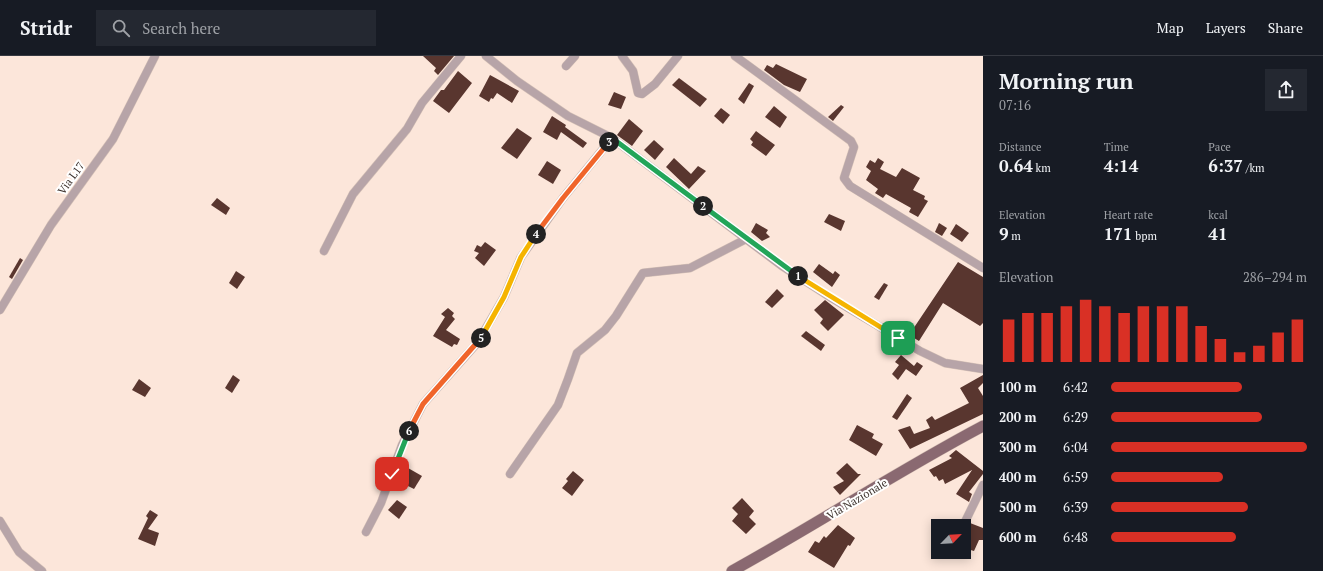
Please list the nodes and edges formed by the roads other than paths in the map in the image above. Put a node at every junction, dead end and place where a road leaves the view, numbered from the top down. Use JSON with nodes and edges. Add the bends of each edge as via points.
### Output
{"nodes":[{"id":1,"x":155,"y":56,"type":"edge"},
{"id":2,"x":461,"y":56,"type":"edge"},
{"id":3,"x":486,"y":56,"type":"edge"},
{"id":4,"x":575,"y":56,"type":"edge"},
{"id":5,"x":622,"y":56,"type":"edge"},
{"id":6,"x":678,"y":56,"type":"edge"},
{"id":7,"x":735,"y":56,"type":"edge"},
{"id":8,"x":566,"y":66,"type":"dead end"},
{"id":9,"x":612,"y":138,"type":"junction"},
{"id":10,"x":746,"y":239,"type":"junction"},
{"id":11,"x":324,"y":251,"type":"dead end"},
{"id":12,"x":983,"y":268,"type":"edge"},
{"id":13,"x":0,"y":310,"type":"edge"},
{"id":14,"x":983,"y":369,"type":"edge"},
{"id":15,"x":983,"y":426,"type":"edge"},
{"id":16,"x":510,"y":474,"type":"dead end"},
{"id":17,"x":983,"y":485,"type":"edge"},
{"id":18,"x":966,"y":519,"type":"edge"},
{"id":19,"x":0,"y":521,"type":"edge"},
{"id":20,"x":366,"y":532,"type":"dead end"},
{"id":21,"x":42,"y":571,"type":"edge"},
{"id":22,"x":732,"y":571,"type":"edge"}],
"edges":[{"from":1,"to":13,"type":"street","name":"Via L17","via":[[113,139],[51,225]]},
{"from":2,"to":11,"type":"street","via":[[422,103],[407,129],[353,194]]},
{"from":3,"to":9,"type":"street","via":[[568,116]]},
{"from":4,"to":8,"type":"street"},
{"from":5,"to":6,"type":"street","via":[[633,71],[638,93],[642,94],[655,84]]},
{"from":7,"to":12,"type":"street","via":[[851,141],[854,147],[844,178],[850,186]]},
{"from":9,"to":10,"type":"street"},
{"from":9,"to":20,"type":"street","via":[[563,198],[525,252],[504,297],[478,342],[423,404],[402,445]]},
{"from":10,"to":14,"type":"street","via":[[830,297],[920,351],[945,364]]},
{"from":10,"to":16,"type":"street","via":[[690,268],[643,273],[605,330],[576,353],[558,405]]},
{"from":15,"to":22,"type":"main road","name":"Via Nazionale"},
{"from":17,"to":18,"type":"street"},
{"from":19,"to":21,"type":"street","via":[[19,552]]}]}
